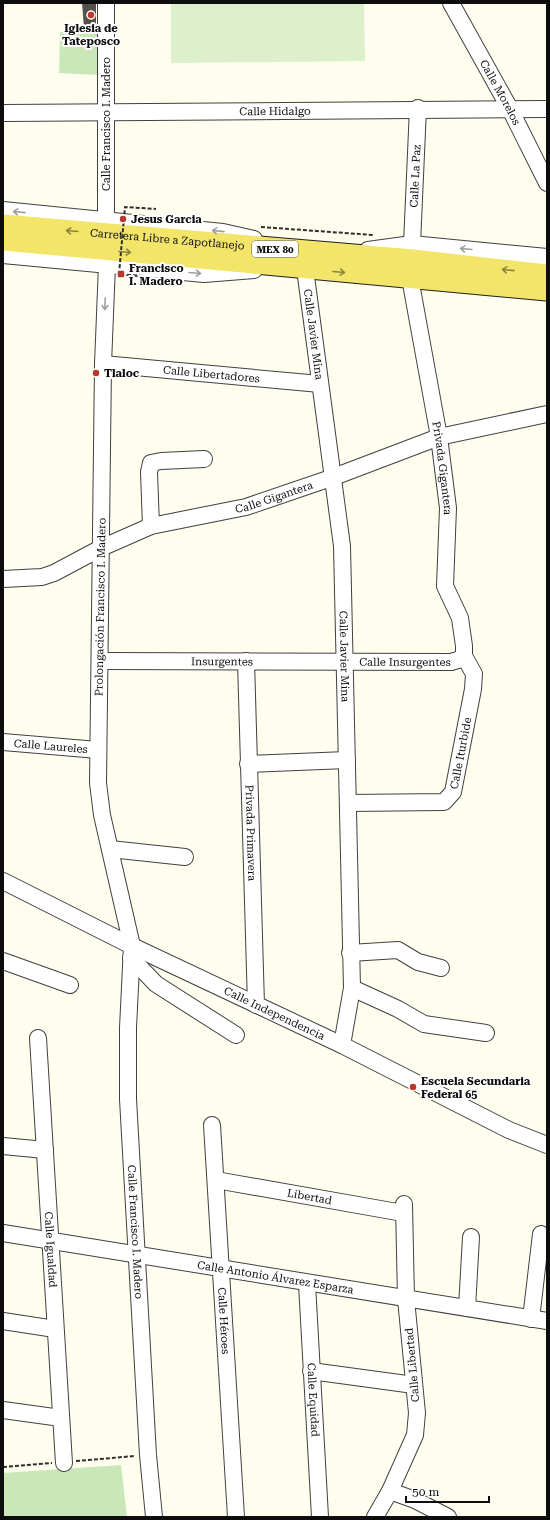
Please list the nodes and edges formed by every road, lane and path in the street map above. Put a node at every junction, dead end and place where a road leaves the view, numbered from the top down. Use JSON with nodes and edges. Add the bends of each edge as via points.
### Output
{"nodes":[{"id":1,"x":106,"y":3,"type":"edge"},
{"id":2,"x":451,"y":3,"type":"edge"},
{"id":3,"x":418,"y":108,"type":"junction"},
{"id":4,"x":510,"y":109,"type":"junction"},
{"id":5,"x":547,"y":109,"type":"edge"},
{"id":6,"x":106,"y":112,"type":"junction"},
{"id":7,"x":3,"y":113,"type":"edge"},
{"id":8,"x":547,"y":183,"type":"edge"},
{"id":9,"x":156,"y":209,"type":"dead end"},
{"id":10,"x":3,"y":210,"type":"edge"},
{"id":11,"x":106,"y":218,"type":"junction"},
{"id":12,"x":130,"y":218,"type":"dead end"},
{"id":13,"x":3,"y":225,"type":"edge"},
{"id":14,"x":256,"y":227,"type":"dead end"},
{"id":15,"x":373,"y":235,"type":"dead end"},
{"id":16,"x":3,"y":240,"type":"edge"},
{"id":17,"x":412,"y":244,"type":"junction"},
{"id":18,"x":330,"y":254,"type":"junction"},
{"id":19,"x":3,"y":255,"type":"edge"},
{"id":20,"x":547,"y":257,"type":"edge"},
{"id":21,"x":107,"y":265,"type":"junction"},
{"id":22,"x":297,"y":268,"type":"junction"},
{"id":23,"x":547,"y":274,"type":"edge"},
{"id":24,"x":143,"y":276,"type":"dead end"},
{"id":25,"x":410,"y":278,"type":"junction"},
{"id":26,"x":547,"y":290,"type":"edge"},
{"id":27,"x":103,"y":364,"type":"junction"},
{"id":28,"x":320,"y":384,"type":"junction"},
{"id":29,"x":547,"y":414,"type":"edge"},
{"id":30,"x":439,"y":437,"type":"junction"},
{"id":31,"x":204,"y":460,"type":"dead end"},
{"id":32,"x":332,"y":478,"type":"junction"},
{"id":33,"x":151,"y":526,"type":"junction"},
{"id":34,"x":101,"y":548,"type":"junction"},
{"id":35,"x":3,"y":579,"type":"edge"},
{"id":36,"x":464,"y":656,"type":"junction"},
{"id":37,"x":100,"y":661,"type":"junction"},
{"id":38,"x":246,"y":661,"type":"junction"},
{"id":39,"x":345,"y":661,"type":"junction"},
{"id":40,"x":3,"y":742,"type":"edge"},
{"id":41,"x":98,"y":750,"type":"junction"},
{"id":42,"x":347,"y":760,"type":"junction"},
{"id":43,"x":248,"y":764,"type":"junction"},
{"id":44,"x":348,"y":802,"type":"junction"},
{"id":45,"x":110,"y":849,"type":"junction"},
{"id":46,"x":185,"y":857,"type":"dead end"},
{"id":47,"x":3,"y":881,"type":"edge"},
{"id":48,"x":132,"y":952,"type":"junction"},
{"id":49,"x":350,"y":953,"type":"junction"},
{"id":50,"x":3,"y":961,"type":"edge"},
{"id":51,"x":441,"y":968,"type":"dead end"},
{"id":52,"x":70,"y":985,"type":"dead end"},
{"id":53,"x":352,"y":988,"type":"junction"},
{"id":54,"x":256,"y":1005,"type":"junction"},
{"id":55,"x":486,"y":1033,"type":"dead end"},
{"id":56,"x":236,"y":1035,"type":"dead end"},
{"id":57,"x":38,"y":1038,"type":"dead end"},
{"id":58,"x":342,"y":1045,"type":"junction"},
{"id":59,"x":212,"y":1125,"type":"dead end"},
{"id":60,"x":547,"y":1145,"type":"edge"},
{"id":61,"x":3,"y":1146,"type":"edge"},
{"id":62,"x":45,"y":1150,"type":"junction"},
{"id":63,"x":216,"y":1180,"type":"junction"},
{"id":64,"x":403,"y":1209,"type":"joint"},
{"id":65,"x":3,"y":1233,"type":"edge"},
{"id":66,"x":541,"y":1234,"type":"dead end"},
{"id":67,"x":470,"y":1237,"type":"dead end"},
{"id":68,"x":50,"y":1241,"type":"junction"},
{"id":69,"x":137,"y":1255,"type":"junction"},
{"id":70,"x":222,"y":1269,"type":"junction"},
{"id":71,"x":307,"y":1284,"type":"junction"},
{"id":72,"x":406,"y":1299,"type":"junction"},
{"id":73,"x":467,"y":1308,"type":"junction"},
{"id":74,"x":531,"y":1319,"type":"junction"},
{"id":75,"x":3,"y":1321,"type":"edge"},
{"id":76,"x":547,"y":1321,"type":"edge"},
{"id":77,"x":55,"y":1329,"type":"junction"},
{"id":78,"x":311,"y":1371,"type":"junction"},
{"id":79,"x":414,"y":1384,"type":"junction"},
{"id":80,"x":3,"y":1410,"type":"edge"},
{"id":81,"x":61,"y":1418,"type":"junction"},
{"id":82,"x":148,"y":1455,"type":"junction"},
{"id":83,"x":64,"y":1462,"type":"junction"},
{"id":84,"x":3,"y":1467,"type":"edge"},
{"id":85,"x":390,"y":1491,"type":"junction"},
{"id":86,"x":154,"y":1517,"type":"edge"},
{"id":87,"x":236,"y":1517,"type":"edge"},
{"id":88,"x":320,"y":1517,"type":"edge"},
{"id":89,"x":375,"y":1517,"type":"edge"},
{"id":90,"x":448,"y":1517,"type":"edge"}],
"edges":[{"from":1,"to":6,"type":"street","name":"Calle Francisco I. Madero"},
{"from":2,"to":4,"type":"street","name":"Calle Morelos"},
{"from":3,"to":4,"type":"street","name":"Calle Hidalgo"},
{"from":3,"to":6,"type":"street","name":"Calle Hidalgo"},
{"from":3,"to":17,"type":"street","name":"Calle La Paz"},
{"from":4,"to":5,"type":"street","name":"Calle Hidalgo"},
{"from":4,"to":8,"type":"street","name":"Calle Morelos"},
{"from":6,"to":7,"type":"street","name":"Calle Hidalgo"},
{"from":6,"to":11,"type":"street","name":"Calle Francisco I. Madero"},
{"from":9,"to":24,"type":"path","bridge":true,"via":[[125,207],[119,274]]},
{"from":11,"to":10,"type":"street","one_way":true},
{"from":11,"to":12,"type":"path"},
{"from":18,"to":11,"type":"street","one_way":true,"via":[[224,232]]},
{"from":18,"to":13,"type":"main road","name":"Carretera Libre a Zapotlanejo","number":"MEX 80","one_way":true},
{"from":14,"to":15,"type":"path"},
{"from":16,"to":22,"type":"main road","name":"Carretera Libre a Zapotlanejo","number":"MEX 80","one_way":true},
{"from":17,"to":18,"type":"street"},
{"from":20,"to":17,"type":"street","one_way":true},
{"from":23,"to":18,"type":"main road","name":"Carretera Libre a Zapotlanejo","number":"MEX 80","one_way":true},
{"from":19,"to":21,"type":"street"},
{"from":21,"to":22,"type":"street","one_way":true,"via":[[204,274]]},
{"from":21,"to":27,"type":"street","name":"Prolongación Francisco I. Madero","one_way":true},
{"from":22,"to":25,"type":"main road","name":"Carretera Libre a Zapotlanejo","number":"MEX 80","one_way":true},
{"from":22,"to":28,"type":"street","name":"Calle Javier Mina"},
{"from":25,"to":26,"type":"main road","name":"Carretera Libre a Zapotlanejo","number":"MEX 80"},
{"from":25,"to":30,"type":"street","name":"Privada Gigantera"},
{"from":27,"to":28,"type":"street","name":"Calle Libertadores"},
{"from":27,"to":34,"type":"street","name":"Prolongación Francisco I. Madero"},
{"from":28,"to":32,"type":"street","name":"Calle Javier Mina"},
{"from":29,"to":30,"type":"street","name":"Calle Gigantera"},
{"from":30,"to":32,"type":"street","name":"Calle Gigantera"},
{"from":30,"to":36,"type":"street","name":"Privada Gigantera","via":[[448,508],[444,578],[448,594],[460,618]]},
{"from":31,"to":33,"type":"street","via":[[151,463]]},
{"from":32,"to":33,"type":"street","name":"Calle Gigantera","via":[[246,507]]},
{"from":32,"to":39,"type":"street","name":"Calle Javier Mina","via":[[342,546]]},
{"from":33,"to":34,"type":"street","name":"Calle Gigantera"},
{"from":34,"to":35,"type":"street","name":"Calle Gigantera","via":[[42,577]]},
{"from":34,"to":37,"type":"street","name":"Prolongación Francisco I. Madero"},
{"from":36,"to":39,"type":"street","name":"Calle Insurgentes","via":[[451,662]]},
{"from":36,"to":44,"type":"street","name":"Calle Iturbide","via":[[474,674],[473,689],[453,792],[444,802]]},
{"from":37,"to":38,"type":"street","name":"Insurgentes"},
{"from":37,"to":41,"type":"street","name":"Prolongación Francisco I. Madero"},
{"from":38,"to":39,"type":"street","name":"Insurgentes"},
{"from":38,"to":43,"type":"street","name":"Privada Primavera"},
{"from":39,"to":42,"type":"street","name":"Calle Javier Mina"},
{"from":40,"to":41,"type":"street","name":"Calle Laureles"},
{"from":41,"to":45,"type":"street","name":"Prolongación Francisco I. Madero","via":[[98,783]]},
{"from":42,"to":43,"type":"street"},
{"from":42,"to":44,"type":"street","name":"Calle Javier Mina"},
{"from":43,"to":54,"type":"street","name":"Privada Primavera"},
{"from":44,"to":49,"type":"street","name":"Calle Javier Mina"},
{"from":45,"to":46,"type":"street"},
{"from":45,"to":48,"type":"street","name":"Prolongación Francisco I. Madero"},
{"from":47,"to":48,"type":"street","name":"Calle Independencia"},
{"from":48,"to":54,"type":"street","name":"Calle Independencia"},
{"from":48,"to":56,"type":"street","via":[[156,984]]},
{"from":48,"to":69,"type":"street","name":"Calle Francisco I. Madero","via":[[128,1099]]},
{"from":49,"to":51,"type":"street","via":[[398,950],[418,962]]},
{"from":49,"to":53,"type":"street","name":"Calle Javier Mina"},
{"from":50,"to":52,"type":"street"},
{"from":53,"to":55,"type":"street","via":[[424,1024]]},
{"from":53,"to":58,"type":"street","name":"Calle Javier Mina"},
{"from":54,"to":58,"type":"street","name":"Calle Independencia"},
{"from":57,"to":62,"type":"street","name":"Calle Igualdad"},
{"from":58,"to":60,"type":"street","name":"Calle Independencia","via":[[509,1130]]},
{"from":59,"to":63,"type":"street","name":"Calle Héroes"},
{"from":61,"to":62,"type":"street"},
{"from":62,"to":68,"type":"street","name":"Calle Igualdad"},
{"from":63,"to":64,"type":"street","name":"Libertad"},
{"from":63,"to":70,"type":"street","name":"Calle Héroes"},
{"from":64,"to":72,"type":"street","name":"Calle Libertad"},
{"from":65,"to":68,"type":"street","name":"Calle Antonio Álvarez Esparza"},
{"from":66,"to":74,"type":"street"},
{"from":67,"to":73,"type":"street"},
{"from":68,"to":69,"type":"street","name":"Calle Antonio Álvarez Esparza"},
{"from":68,"to":77,"type":"street","name":"Calle Igualdad"},
{"from":69,"to":70,"type":"street","name":"Calle Antonio Álvarez Esparza"},
{"from":69,"to":82,"type":"street","name":"Calle Francisco I. Madero"},
{"from":70,"to":71,"type":"street","name":"Calle Antonio Álvarez Esparza"},
{"from":70,"to":87,"type":"street","name":"Calle Héroes"},
{"from":71,"to":72,"type":"street","name":"Calle Antonio Álvarez Esparza"},
{"from":71,"to":78,"type":"street","name":"Calle Equidad"},
{"from":72,"to":73,"type":"street","name":"Calle Antonio Álvarez Esparza"},
{"from":72,"to":79,"type":"street","name":"Calle Libertad"},
{"from":73,"to":74,"type":"street","name":"Calle Antonio Álvarez Esparza"},
{"from":74,"to":76,"type":"street","name":"Calle Antonio Álvarez Esparza"},
{"from":75,"to":77,"type":"street"},
{"from":77,"to":81,"type":"street","name":"Calle Igualdad"},
{"from":78,"to":79,"type":"street"},
{"from":78,"to":88,"type":"street","name":"Calle Equidad"},
{"from":79,"to":85,"type":"street","name":"Calle Libertad","via":[[417,1413],[415,1435]]},
{"from":80,"to":81,"type":"street"},
{"from":81,"to":83,"type":"street","name":"Calle Igualdad"},
{"from":82,"to":83,"type":"path"},
{"from":82,"to":86,"type":"street","name":"Calle Francisco I. Madero"},
{"from":83,"to":84,"type":"path"},
{"from":85,"to":89,"type":"street","name":"Calle Libertad"},
{"from":85,"to":90,"type":"street","via":[[415,1500]]}]}
